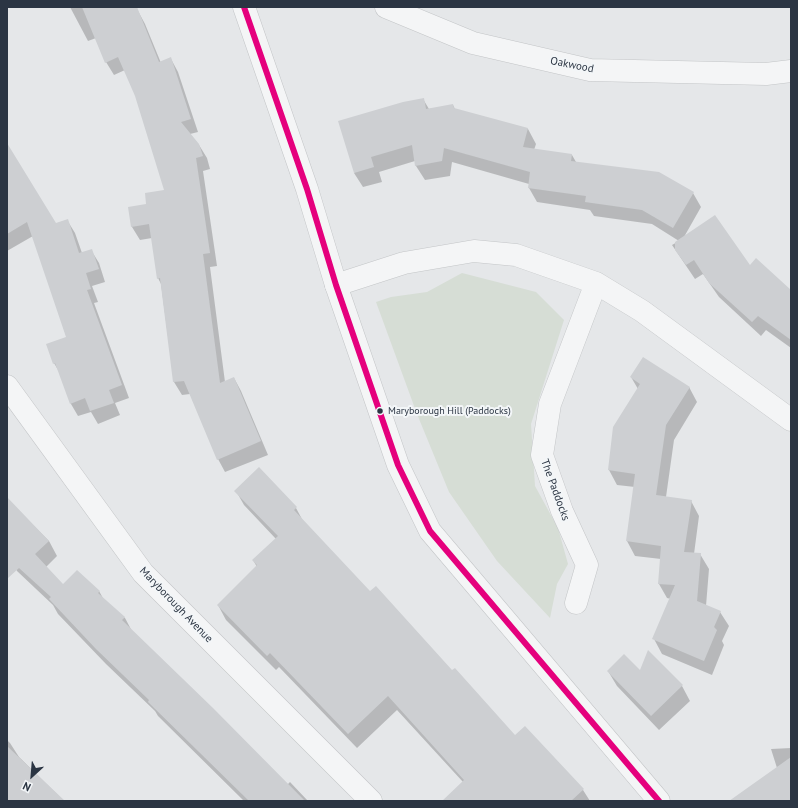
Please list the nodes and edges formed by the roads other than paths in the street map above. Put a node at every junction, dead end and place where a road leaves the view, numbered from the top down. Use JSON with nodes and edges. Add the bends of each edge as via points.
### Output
{"nodes":[{"id":1,"x":244,"y":7,"type":"edge"},
{"id":2,"x":386,"y":7,"type":"edge"},
{"id":3,"x":791,"y":72,"type":"edge"},
{"id":4,"x":596,"y":283,"type":"junction"},
{"id":5,"x":336,"y":285,"type":"junction"},
{"id":6,"x":7,"y":386,"type":"edge"},
{"id":7,"x":791,"y":420,"type":"edge"},
{"id":8,"x":576,"y":603,"type":"dead end"},
{"id":9,"x":371,"y":801,"type":"edge"},
{"id":10,"x":659,"y":801,"type":"edge"}],
"edges":[{"from":1,"to":5,"type":"street","via":[[307,189]]},
{"from":2,"to":3,"type":"street","name":"Oakwood","via":[[473,44],[590,70],[766,74]]},
{"from":4,"to":5,"type":"street","via":[[516,255],[474,251],[404,263]]},
{"from":4,"to":7,"type":"street","via":[[642,311]]},
{"from":4,"to":8,"type":"street","name":"The Paddocks","via":[[550,404],[542,455],[562,511],[587,565]]},
{"from":5,"to":10,"type":"street","via":[[398,465],[430,532]]},
{"from":6,"to":9,"type":"street","name":"Maryborough Avenue","via":[[143,572]]}]}
